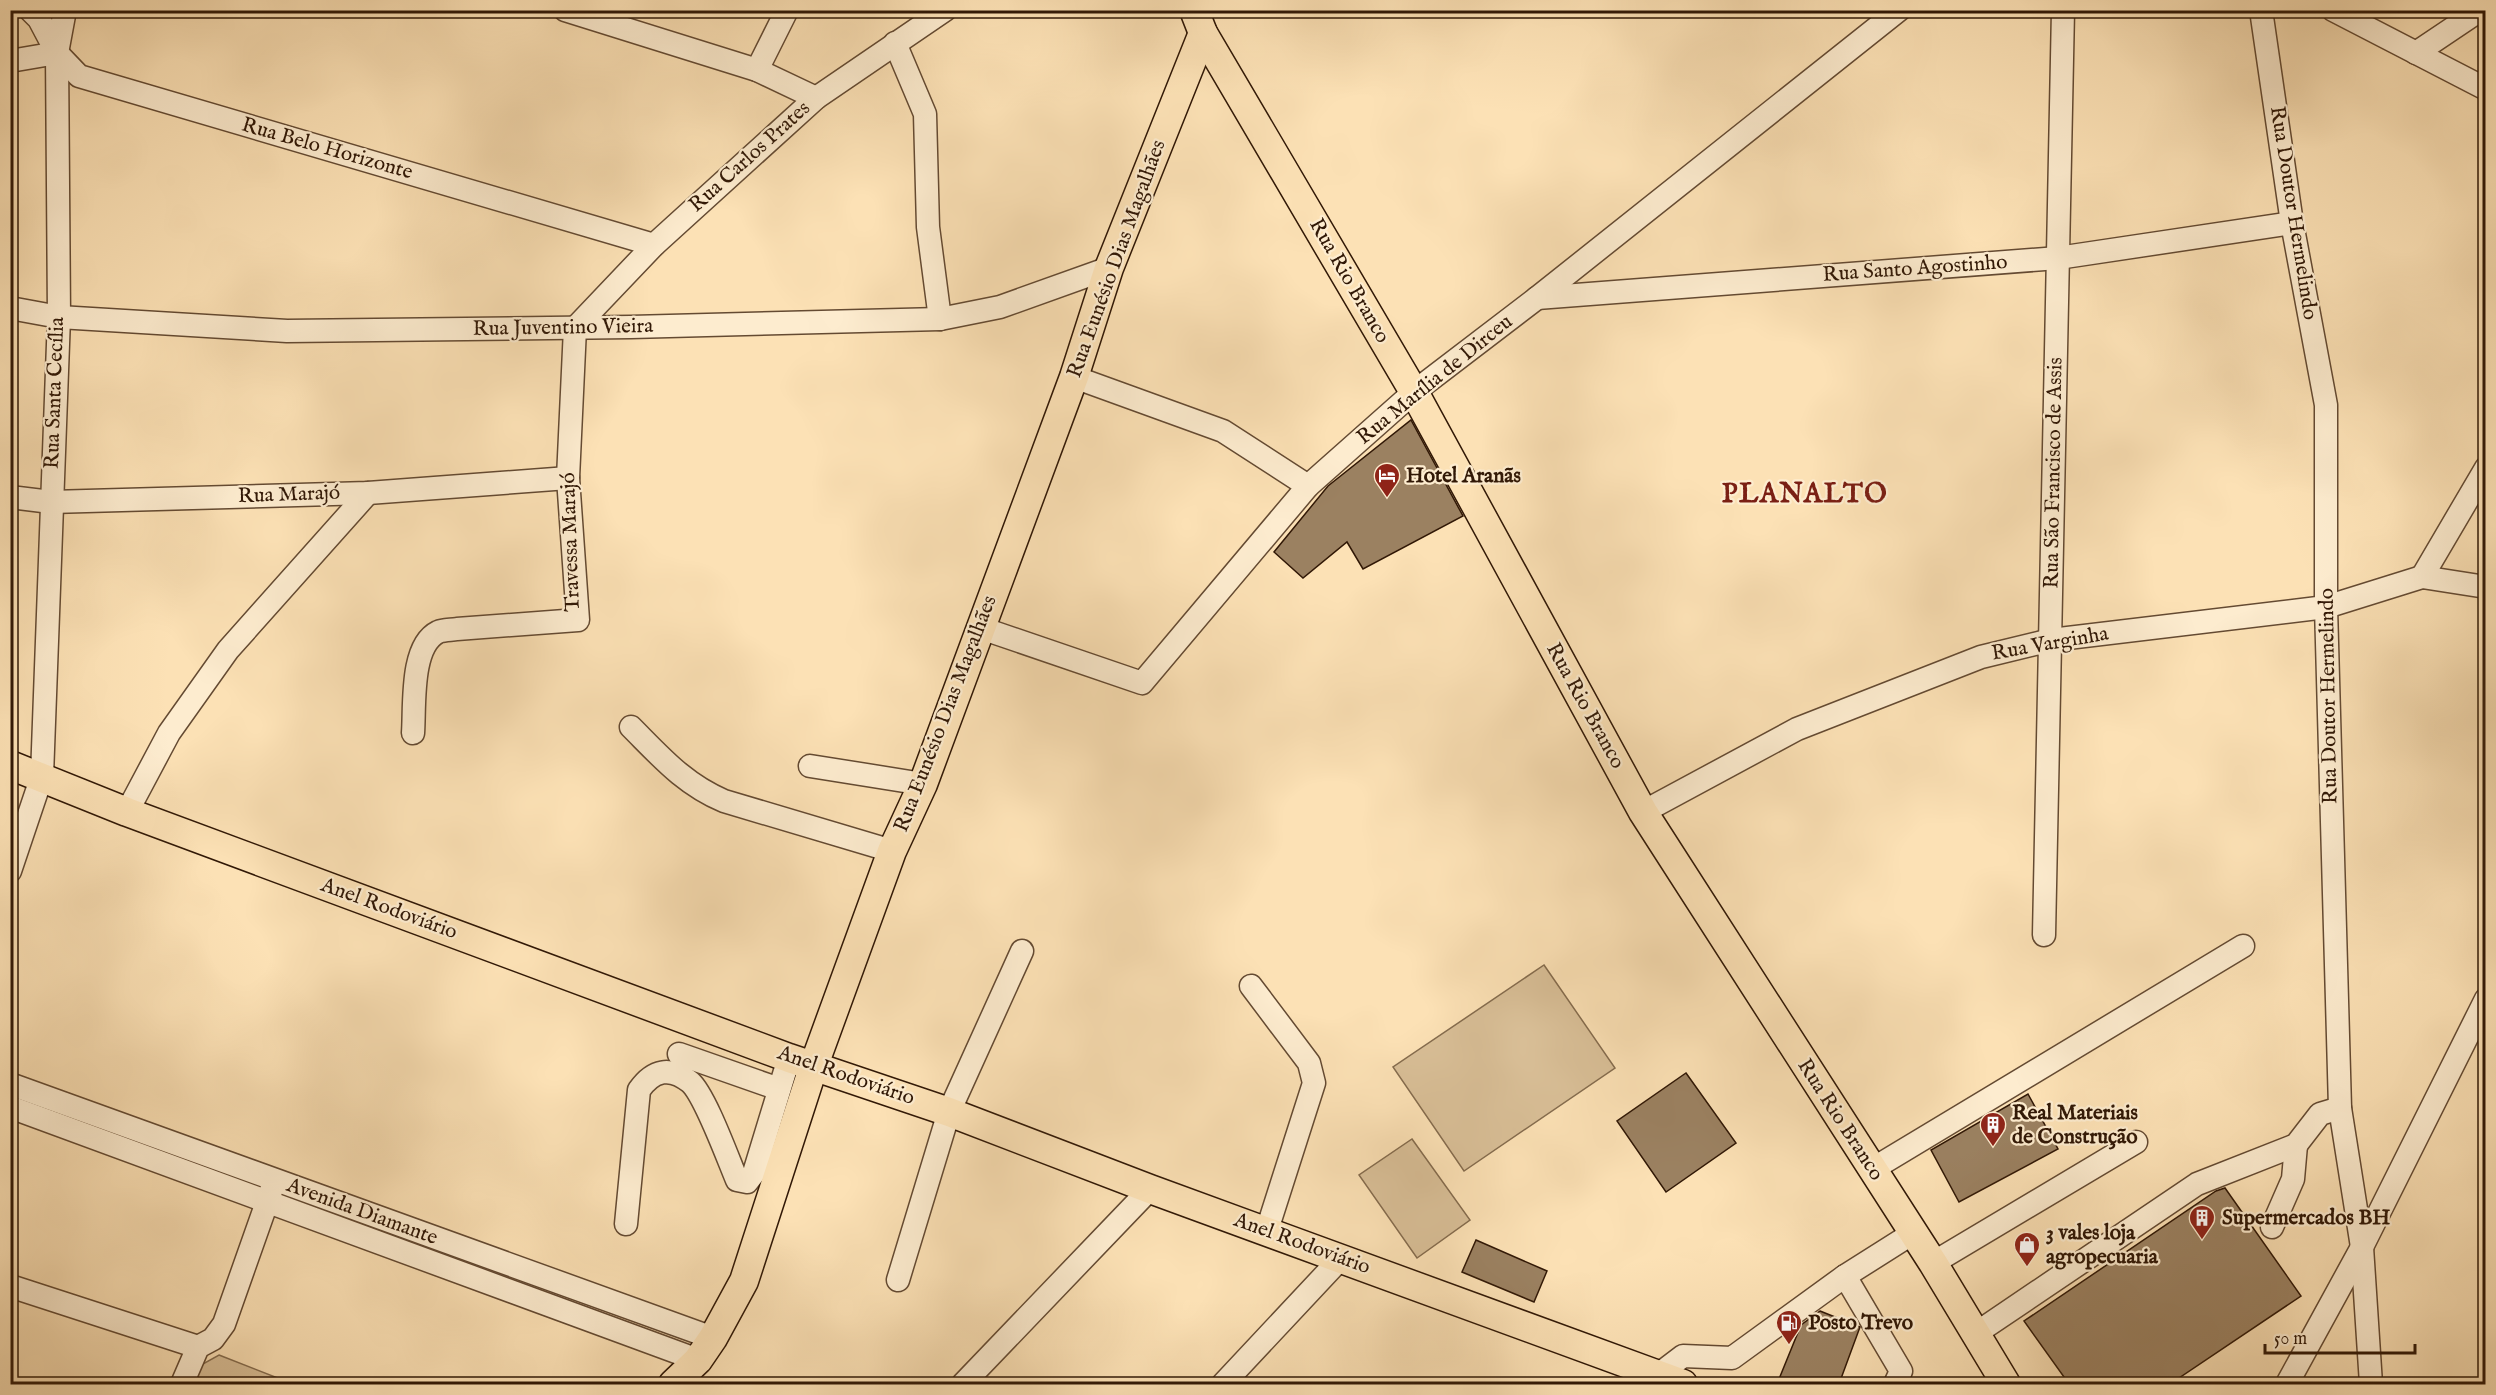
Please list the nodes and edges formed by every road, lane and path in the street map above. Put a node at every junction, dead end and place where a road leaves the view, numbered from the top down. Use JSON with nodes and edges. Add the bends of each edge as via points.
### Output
{"nodes":[{"id":1,"x":30,"y":10,"type":"edge"},
{"id":2,"x":65,"y":10,"type":"edge"},
{"id":3,"x":565,"y":10,"type":"edge"},
{"id":4,"x":787,"y":10,"type":"edge"},
{"id":5,"x":945,"y":10,"type":"edge"},
{"id":6,"x":1899,"y":10,"type":"edge"},
{"id":7,"x":2063,"y":10,"type":"edge"},
{"id":8,"x":2261,"y":10,"type":"edge"},
{"id":9,"x":2333,"y":10,"type":"edge"},
{"id":10,"x":2480,"y":10,"type":"edge"},
{"id":11,"x":1199,"y":22,"type":"edge"},
{"id":12,"x":895,"y":43,"type":"junction"},
{"id":13,"x":57,"y":52,"type":"junction"},
{"id":14,"x":2416,"y":52,"type":"junction"},
{"id":15,"x":10,"y":61,"type":"edge"},
{"id":16,"x":757,"y":70,"type":"junction"},
{"id":17,"x":2486,"y":90,"type":"edge"},
{"id":18,"x":816,"y":98,"type":"junction"},
{"id":19,"x":2292,"y":223,"type":"junction"},
{"id":20,"x":654,"y":245,"type":"junction"},
{"id":21,"x":2058,"y":258,"type":"junction"},
{"id":22,"x":1109,"y":268,"type":"junction"},
{"id":23,"x":620,"y":280,"type":"junction"},
{"id":24,"x":1537,"y":298,"type":"junction"},
{"id":25,"x":10,"y":308,"type":"edge"},
{"id":26,"x":59,"y":317,"type":"junction"},
{"id":27,"x":940,"y":319,"type":"junction"},
{"id":28,"x":631,"y":327,"type":"junction"},
{"id":29,"x":575,"y":328,"type":"junction"},
{"id":30,"x":1074,"y":377,"type":"junction"},
{"id":31,"x":1414,"y":392,"type":"junction"},
{"id":32,"x":2486,"y":468,"type":"edge"},
{"id":33,"x":567,"y":478,"type":"junction"},
{"id":34,"x":1308,"y":486,"type":"junction"},
{"id":35,"x":368,"y":493,"type":"junction"},
{"id":36,"x":10,"y":498,"type":"edge"},
{"id":37,"x":51,"y":502,"type":"junction"},
{"id":38,"x":2422,"y":577,"type":"junction"},
{"id":39,"x":2486,"y":587,"type":"edge"},
{"id":40,"x":2326,"y":607,"type":"junction"},
{"id":41,"x":981,"y":628,"type":"junction"},
{"id":42,"x":2051,"y":640,"type":"junction"},
{"id":43,"x":631,"y":727,"type":"dead end"},
{"id":44,"x":413,"y":733,"type":"dead end"},
{"id":45,"x":10,"y":765,"type":"edge"},
{"id":46,"x":810,"y":766,"type":"dead end"},
{"id":47,"x":42,"y":776,"type":"junction"},
{"id":48,"x":923,"y":784,"type":"junction"},
{"id":49,"x":127,"y":812,"type":"junction"},
{"id":50,"x":1643,"y":812,"type":"junction"},
{"id":51,"x":892,"y":851,"type":"junction"},
{"id":52,"x":10,"y":871,"type":"edge"},
{"id":53,"x":2044,"y":935,"type":"dead end"},
{"id":54,"x":2243,"y":946,"type":"dead end"},
{"id":55,"x":1022,"y":951,"type":"dead end"},
{"id":56,"x":1251,"y":986,"type":"dead end"},
{"id":57,"x":2486,"y":999,"type":"edge"},
{"id":58,"x":679,"y":1054,"type":"dead end"},
{"id":59,"x":801,"y":1061,"type":"junction"},
{"id":60,"x":10,"y":1084,"type":"edge"},
{"id":61,"x":779,"y":1089,"type":"junction"},
{"id":62,"x":10,"y":1107,"type":"edge"},
{"id":63,"x":2340,"y":1108,"type":"junction"},
{"id":64,"x":949,"y":1112,"type":"junction"},
{"id":65,"x":2136,"y":1142,"type":"dead end"},
{"id":66,"x":2296,"y":1145,"type":"junction"},
{"id":67,"x":1871,"y":1170,"type":"junction"},
{"id":68,"x":1150,"y":1189,"type":"junction"},
{"id":69,"x":271,"y":1190,"type":"junction"},
{"id":70,"x":626,"y":1224,"type":"dead end"},
{"id":71,"x":2272,"y":1227,"type":"dead end"},
{"id":72,"x":1267,"y":1230,"type":"junction"},
{"id":73,"x":1913,"y":1233,"type":"junction"},
{"id":74,"x":2362,"y":1247,"type":"junction"},
{"id":75,"x":1341,"y":1258,"type":"junction"},
{"id":76,"x":1933,"y":1263,"type":"junction"},
{"id":77,"x":1845,"y":1276,"type":"junction"},
{"id":78,"x":898,"y":1280,"type":"dead end"},
{"id":79,"x":10,"y":1286,"type":"edge"},
{"id":80,"x":1975,"y":1334,"type":"junction"},
{"id":81,"x":198,"y":1347,"type":"junction"},
{"id":82,"x":706,"y":1349,"type":"junction"},
{"id":83,"x":1668,"y":1381,"type":"edge"},
{"id":84,"x":182,"y":1384,"type":"edge"},
{"id":85,"x":673,"y":1384,"type":"edge"},
{"id":86,"x":963,"y":1384,"type":"edge"},
{"id":87,"x":1223,"y":1384,"type":"edge"},
{"id":88,"x":1895,"y":1384,"type":"edge"},
{"id":89,"x":2006,"y":1384,"type":"edge"},
{"id":90,"x":2287,"y":1384,"type":"edge"},
{"id":91,"x":2371,"y":1384,"type":"edge"}],
"edges":[{"from":1,"to":13,"type":"street","name":"Rua Belo Horizonte"},
{"from":2,"to":13,"type":"street","name":"Rua Santa Cecília"},
{"from":3,"to":16,"type":"street"},
{"from":4,"to":16,"type":"street"},
{"from":5,"to":12,"type":"street","name":"Rua Carlos Prates"},
{"from":6,"to":24,"type":"street","name":"Rua Marília de Dirceu"},
{"from":7,"to":21,"type":"street","name":"Rua São Francisco de Assis"},
{"from":8,"to":19,"type":"street","name":"Rua Doutor Hermelindo"},
{"from":9,"to":14,"type":"street"},
{"from":10,"to":14,"type":"street"},
{"from":11,"to":22,"type":"main road","name":"Rua Eunésio Dias Magalhães"},
{"from":11,"to":31,"type":"main road","name":"Rua Rio Branco"},
{"from":12,"to":18,"type":"street","name":"Rua Carlos Prates"},
{"from":12,"to":27,"type":"street","via":[[925,114],[928,227]]},
{"from":13,"to":15,"type":"street"},
{"from":13,"to":20,"type":"street","name":"Rua Belo Horizonte","via":[[79,76]]},
{"from":13,"to":26,"type":"street","name":"Rua Santa Cecília"},
{"from":14,"to":17,"type":"street"},
{"from":16,"to":18,"type":"street"},
{"from":18,"to":20,"type":"street","name":"Rua Carlos Prates"},
{"from":19,"to":21,"type":"street","name":"Rua Santo Agostinho"},
{"from":19,"to":40,"type":"street","name":"Rua Doutor Hermelindo","via":[[2326,405]]},
{"from":20,"to":23,"type":"street","name":"Rua Carlos Prates"},
{"from":21,"to":24,"type":"street","name":"Rua Santo Agostinho"},
{"from":21,"to":42,"type":"street","name":"Rua São Francisco de Assis"},
{"from":22,"to":27,"type":"street","name":"Rua Juventino Vieira","via":[[1000,308]]},
{"from":22,"to":30,"type":"main road","name":"Rua Eunésio Dias Magalhães"},
{"from":23,"to":28,"type":"street","via":[[615,297],[620,315]]},
{"from":23,"to":29,"type":"street","name":"Rua Carlos Prates"},
{"from":24,"to":31,"type":"street","name":"Rua Marília de Dirceu"},
{"from":25,"to":26,"type":"street","name":"Rua Juventino Vieira"},
{"from":26,"to":29,"type":"street","name":"Rua Juventino Vieira","via":[[287,331]]},
{"from":26,"to":37,"type":"street","name":"Rua Santa Cecília"},
{"from":27,"to":28,"type":"street","name":"Rua Juventino Vieira"},
{"from":28,"to":29,"type":"street","name":"Rua Juventino Vieira"},
{"from":29,"to":33,"type":"street","name":"Travessa Marajó"},
{"from":30,"to":34,"type":"street","via":[[1223,431]]},
{"from":30,"to":41,"type":"main road","name":"Rua Eunésio Dias Magalhães"},
{"from":31,"to":34,"type":"street","name":"Rua Marília de Dirceu"},
{"from":31,"to":50,"type":"main road","name":"Rua Rio Branco"},
{"from":32,"to":38,"type":"street"},
{"from":33,"to":35,"type":"street","name":"Rua Marajó"},
{"from":33,"to":44,"type":"street","name":"Travessa Marajó","via":[[578,620],[438,633],[424,645],[418,661]]},
{"from":34,"to":41,"type":"street","name":"Rua Marília de Dirceu","via":[[1142,683]]},
{"from":35,"to":37,"type":"street","name":"Rua Marajó"},
{"from":35,"to":49,"type":"street","via":[[228,650],[169,733]]},
{"from":36,"to":37,"type":"street","name":"Rua Marajó"},
{"from":37,"to":47,"type":"street","name":"Rua Santa Cecília"},
{"from":38,"to":39,"type":"street","name":"Rua Varginha"},
{"from":38,"to":40,"type":"street","name":"Rua Varginha"},
{"from":40,"to":42,"type":"street","name":"Rua Varginha"},
{"from":40,"to":63,"type":"street","name":"Rua Doutor Hermelindo"},
{"from":41,"to":48,"type":"main road","name":"Rua Eunésio Dias Magalhães"},
{"from":42,"to":50,"type":"street","name":"Rua Varginha","via":[[1981,657],[1797,729]]},
{"from":42,"to":53,"type":"street","name":"Rua São Francisco de Assis"},
{"from":43,"to":51,"type":"street","via":[[702,792]]},
{"from":45,"to":47,"type":"main road","name":"Anel Rodoviário"},
{"from":46,"to":48,"type":"street"},
{"from":47,"to":49,"type":"main road","name":"Anel Rodoviário"},
{"from":47,"to":52,"type":"street","name":"Rua Santa Cecília"},
{"from":48,"to":51,"type":"main road","name":"Rua Eunésio Dias Magalhães"},
{"from":49,"to":59,"type":"main road","name":"Anel Rodoviário"},
{"from":50,"to":67,"type":"main road","name":"Rua Rio Branco"},
{"from":51,"to":59,"type":"main road","name":"Rua Eunésio Dias Magalhães"},
{"from":54,"to":67,"type":"street"},
{"from":55,"to":64,"type":"street"},
{"from":56,"to":72,"type":"street","via":[[1308,1063],[1314,1083]]},
{"from":57,"to":74,"type":"street"},
{"from":58,"to":61,"type":"street"},
{"from":59,"to":61,"type":"street"},
{"from":59,"to":64,"type":"main road","name":"Anel Rodoviário"},
{"from":59,"to":82,"type":"main road","name":"Rua Eunésio Dias Magalhães","via":[[744,1281]]},
{"from":60,"to":69,"type":"street","name":"Avenida Diamante"},
{"from":61,"to":70,"type":"street","via":[[754,1173],[742,1182],[737,1180],[691,1083],[662,1071],[648,1077],[639,1090]]},
{"from":62,"to":69,"type":"street","name":"Avenida Diamante"},
{"from":63,"to":66,"type":"street","via":[[2320,1114]]},
{"from":63,"to":74,"type":"street","name":"Rua Doutor Hermelindo"},
{"from":64,"to":68,"type":"main road","name":"Anel Rodoviário"},
{"from":64,"to":78,"type":"street"},
{"from":65,"to":76,"type":"street"},
{"from":66,"to":71,"type":"street","via":[[2293,1179]]},
{"from":66,"to":80,"type":"street","via":[[2197,1184]]},
{"from":67,"to":73,"type":"main road","name":"Rua Rio Branco"},
{"from":68,"to":72,"type":"main road","name":"Anel Rodoviário"},
{"from":68,"to":86,"type":"street"},
{"from":69,"to":81,"type":"street","via":[[224,1323],[213,1340]]},
{"from":69,"to":82,"type":"street","name":"Avenida Diamante"},
{"from":72,"to":75,"type":"main road","name":"Anel Rodoviário"},
{"from":73,"to":76,"type":"main road","name":"Rua Rio Branco"},
{"from":73,"to":77,"type":"street"},
{"from":74,"to":90,"type":"street"},
{"from":74,"to":91,"type":"street","name":"Rua Doutor Hermelindo"},
{"from":75,"to":83,"type":"main road","name":"Anel Rodoviário"},
{"from":75,"to":87,"type":"street"},
{"from":76,"to":80,"type":"main road","name":"Rua Rio Branco"},
{"from":77,"to":83,"type":"street","via":[[1732,1358],[1683,1356]]},
{"from":77,"to":88,"type":"street","via":[[1901,1371]]},
{"from":79,"to":81,"type":"street"},
{"from":80,"to":89,"type":"main road","name":"Rua Rio Branco"},
{"from":81,"to":84,"type":"street"},
{"from":82,"to":85,"type":"main road","name":"Rua Eunésio Dias Magalhães"}]}
